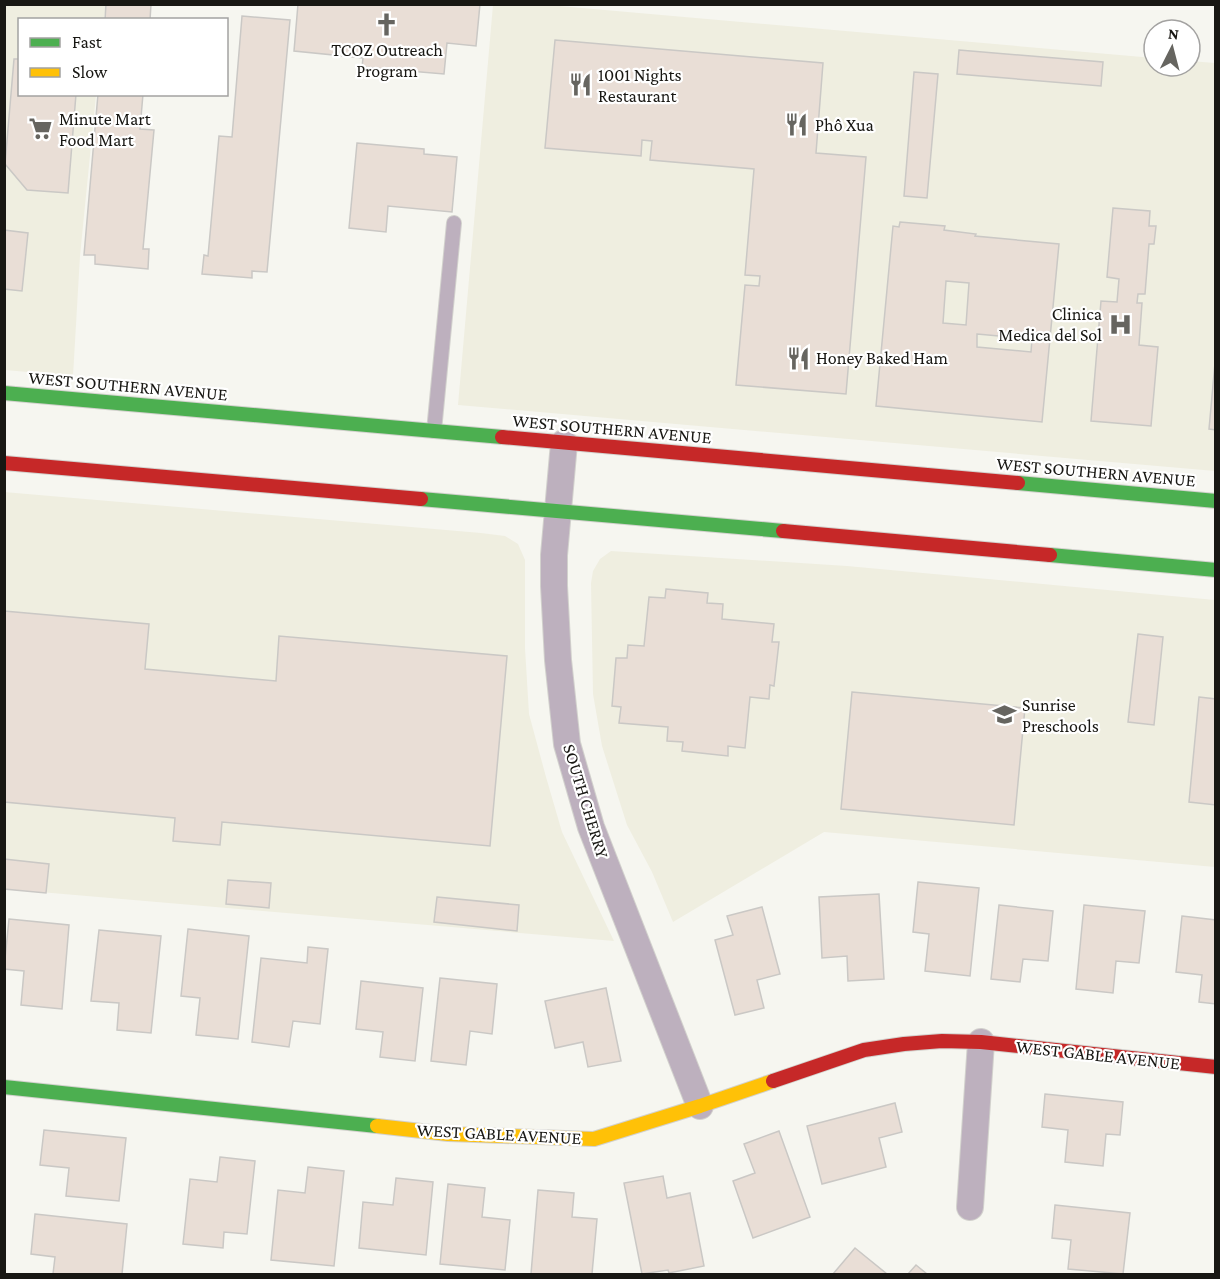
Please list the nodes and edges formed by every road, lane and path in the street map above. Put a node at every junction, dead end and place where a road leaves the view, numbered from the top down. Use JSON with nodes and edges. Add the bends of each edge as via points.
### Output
{"nodes":[{"id":1,"x":454,"y":223,"type":"dead end"},
{"id":2,"x":4,"y":393,"type":"edge"},
{"id":3,"x":434,"y":432,"type":"junction"},
{"id":4,"x":564,"y":443,"type":"junction"},
{"id":5,"x":4,"y":463,"type":"edge"},
{"id":6,"x":1215,"y":501,"type":"edge"},
{"id":7,"x":558,"y":511,"type":"junction"},
{"id":8,"x":1215,"y":570,"type":"edge"},
{"id":9,"x":981,"y":1042,"type":"junction"},
{"id":10,"x":1215,"y":1067,"type":"edge"},
{"id":11,"x":4,"y":1087,"type":"edge"},
{"id":12,"x":700,"y":1106,"type":"junction"},
{"id":13,"x":970,"y":1207,"type":"dead end"}],
"edges":[{"from":1,"to":3,"type":"lane"},
{"from":2,"to":3,"type":"main road","name":"WEST SOUTHERN AVENUE"},
{"from":3,"to":4,"type":"main road","name":"WEST SOUTHERN AVENUE"},
{"from":4,"to":6,"type":"main road","name":"WEST SOUTHERN AVENUE"},
{"from":4,"to":7,"type":"street","name":"SOUTH CHERRY"},
{"from":5,"to":7,"type":"main road"},
{"from":7,"to":8,"type":"main road"},
{"from":7,"to":12,"type":"street","name":"SOUTH CHERRY","via":[[554,586],[567,744],[591,827]]},
{"from":9,"to":10,"type":"main road","name":"WEST GABLE AVENUE"},
{"from":9,"to":12,"type":"main road","name":"WEST GABLE AVENUE","via":[[942,1041],[864,1050]]},
{"from":9,"to":13,"type":"street"},
{"from":11,"to":12,"type":"main road","name":"WEST GABLE AVENUE","via":[[448,1134],[594,1139]]}]}
